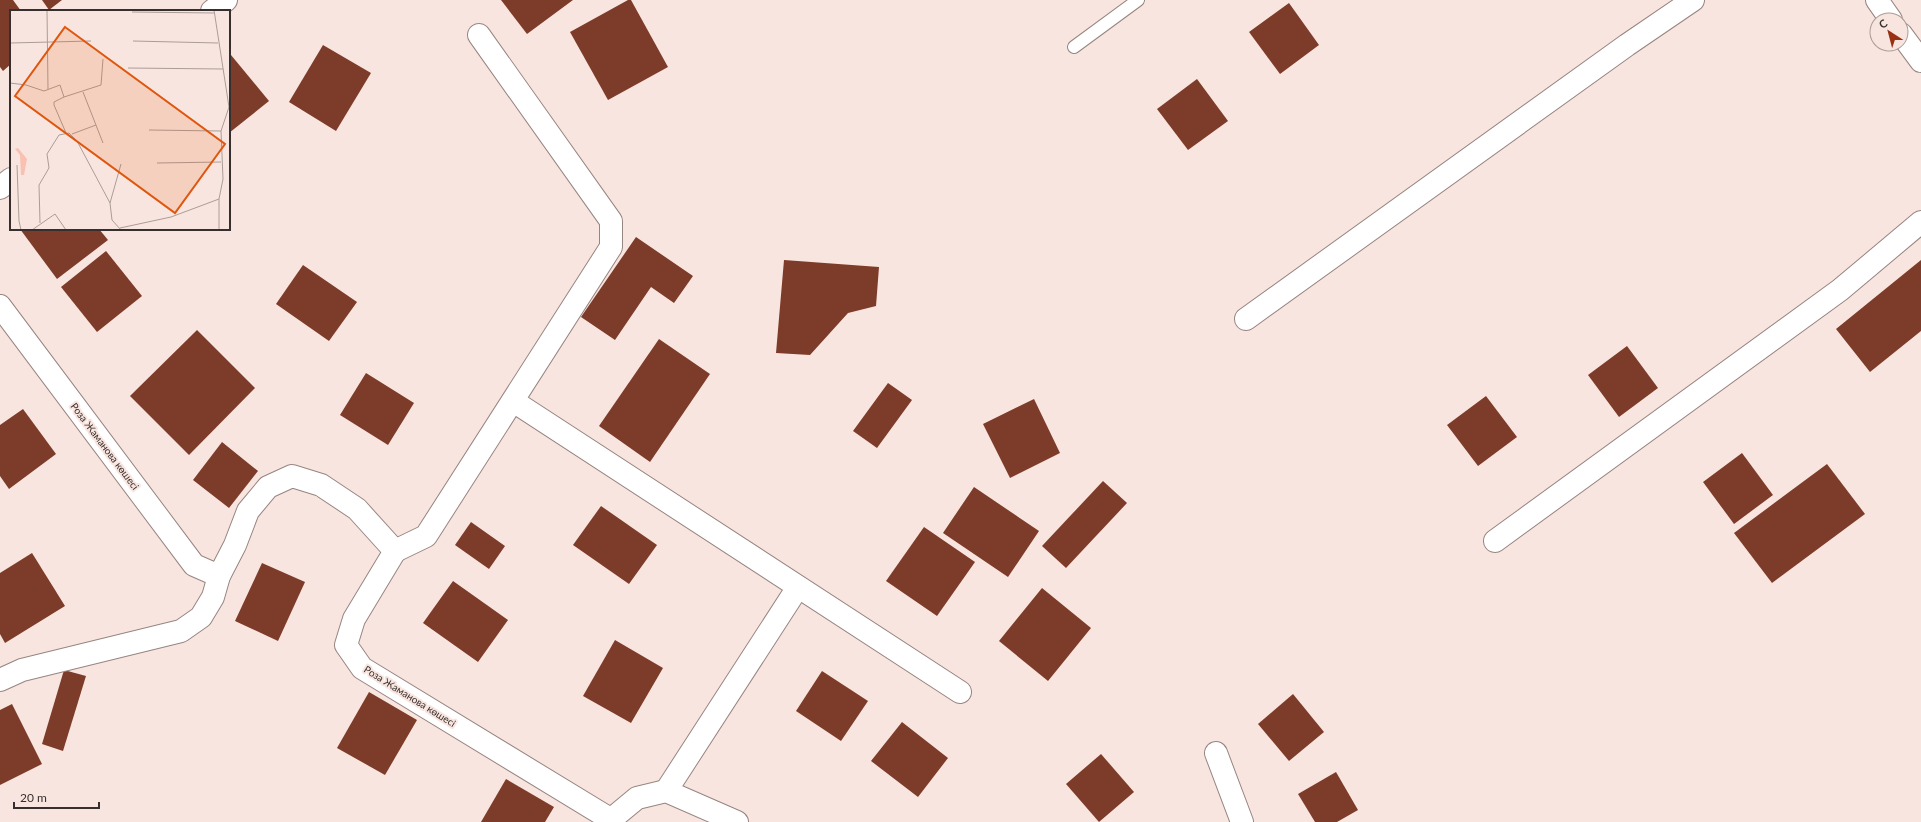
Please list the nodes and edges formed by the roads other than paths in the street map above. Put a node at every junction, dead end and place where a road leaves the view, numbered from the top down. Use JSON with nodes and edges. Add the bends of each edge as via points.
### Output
{"nodes":[{"id":1,"x":226,"y":0,"type":"edge"},
{"id":2,"x":1138,"y":0,"type":"edge"},
{"id":3,"x":1693,"y":0,"type":"edge"},
{"id":4,"x":1877,"y":0,"type":"edge"},
{"id":5,"x":213,"y":10,"type":"edge"},
{"id":6,"x":1885,"y":12,"type":"edge"},
{"id":7,"x":479,"y":35,"type":"dead end"},
{"id":8,"x":1909,"y":45,"type":"edge"},
{"id":9,"x":1074,"y":48,"type":"dead end"},
{"id":10,"x":1921,"y":61,"type":"edge"},
{"id":11,"x":10,"y":180,"type":"edge"},
{"id":12,"x":0,"y":188,"type":"edge"},
{"id":13,"x":1921,"y":222,"type":"edge"},
{"id":14,"x":0,"y":306,"type":"edge"},
{"id":15,"x":1246,"y":319,"type":"dead end"},
{"id":16,"x":513,"y":401,"type":"junction"},
{"id":17,"x":1495,"y":541,"type":"dead end"},
{"id":18,"x":394,"y":551,"type":"junction"},
{"id":19,"x":219,"y":576,"type":"junction"},
{"id":20,"x":798,"y":587,"type":"junction"},
{"id":21,"x":0,"y":680,"type":"edge"},
{"id":22,"x":960,"y":692,"type":"dead end"},
{"id":23,"x":1216,"y":753,"type":"dead end"},
{"id":24,"x":666,"y":791,"type":"junction"},
{"id":25,"x":609,"y":820,"type":"edge"},
{"id":26,"x":737,"y":822,"type":"edge"},
{"id":27,"x":1242,"y":822,"type":"edge"}],
"edges":[{"from":1,"to":5,"type":"street"},
{"from":2,"to":9,"type":"lane"},
{"from":3,"to":15,"type":"street"},
{"from":4,"to":6,"type":"street"},
{"from":7,"to":16,"type":"street","via":[[611,221],[611,247]]},
{"from":8,"to":10,"type":"street"},
{"from":11,"to":12,"type":"street"},
{"from":13,"to":17,"type":"street","via":[[1840,290]]},
{"from":14,"to":19,"type":"street","name":"Роза Жаманова көшесі","via":[[194,565]]},
{"from":16,"to":18,"type":"street","via":[[426,536]]},
{"from":16,"to":20,"type":"street"},
{"from":18,"to":19,"type":"street","via":[[357,509],[321,485],[292,476],[268,487],[248,511]]},
{"from":18,"to":25,"type":"street","name":"Роза Жаманова көшесі","via":[[354,619],[346,645],[362,668]]},
{"from":19,"to":21,"type":"street","via":[[213,597],[202,617],[181,631],[22,670]]},
{"from":20,"to":22,"type":"street"},
{"from":20,"to":24,"type":"street"},
{"from":23,"to":27,"type":"street"},
{"from":24,"to":25,"type":"street","name":"Роза Жаманова көшесі","via":[[637,798]]},
{"from":24,"to":26,"type":"street"}]}
